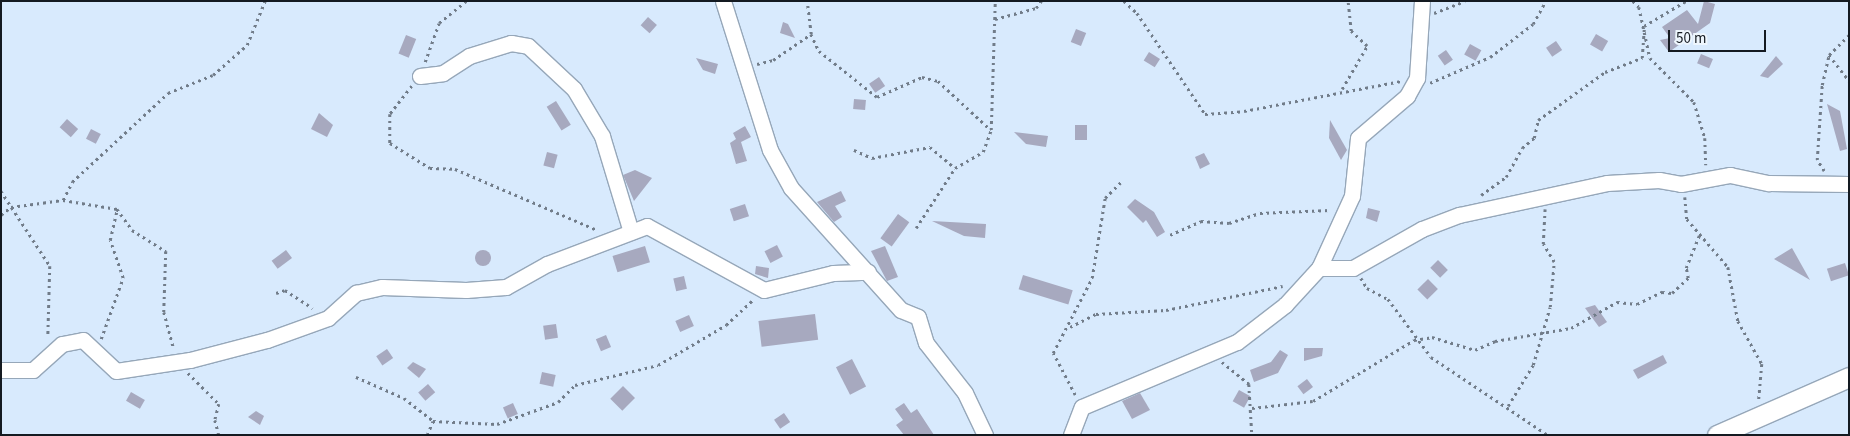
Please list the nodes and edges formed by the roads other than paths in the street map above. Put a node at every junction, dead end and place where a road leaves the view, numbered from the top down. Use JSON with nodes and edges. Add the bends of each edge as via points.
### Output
{"nodes":[{"id":1,"x":723,"y":1,"type":"edge"},
{"id":2,"x":1422,"y":1,"type":"edge"},
{"id":3,"x":420,"y":76,"type":"road end"},
{"id":4,"x":1849,"y":184,"type":"edge"},
{"id":5,"x":627,"y":233,"type":"junction"},
{"id":6,"x":1319,"y":268,"type":"junction"},
{"id":7,"x":868,"y":272,"type":"junction"},
{"id":8,"x":1,"y":370,"type":"edge"},
{"id":9,"x":1849,"y":376,"type":"edge"},
{"id":10,"x":985,"y":435,"type":"edge"},
{"id":11,"x":1071,"y":435,"type":"edge"},
{"id":12,"x":1716,"y":435,"type":"edge"}],
"edges":[{"from":1,"to":7,"type":"street","via":[[770,150],[791,188]]},
{"from":2,"to":6,"type":"street","via":[[1417,78],[1407,96],[1358,138],[1347,211]]},
{"from":3,"to":5,"type":"street","via":[[444,73],[469,56],[511,44],[528,46],[574,89],[602,136]]},
{"from":4,"to":6,"type":"street","via":[[1830,181],[1769,182],[1730,174],[1681,184],[1659,180],[1607,183],[1459,216],[1422,229],[1354,268]]},
{"from":5,"to":7,"type":"street","via":[[646,226],[764,290],[833,272]]},
{"from":5,"to":8,"type":"street","via":[[547,264],[506,287],[382,287],[356,293],[328,318],[267,340],[181,362],[116,371],[83,340],[62,344],[55,356],[33,370]]},
{"from":6,"to":11,"type":"street","via":[[1285,305],[1237,342],[1082,407]]},
{"from":7,"to":10,"type":"street","via":[[901,310],[918,317],[926,343],[965,393]]},
{"from":9,"to":12,"type":"street"}]}
